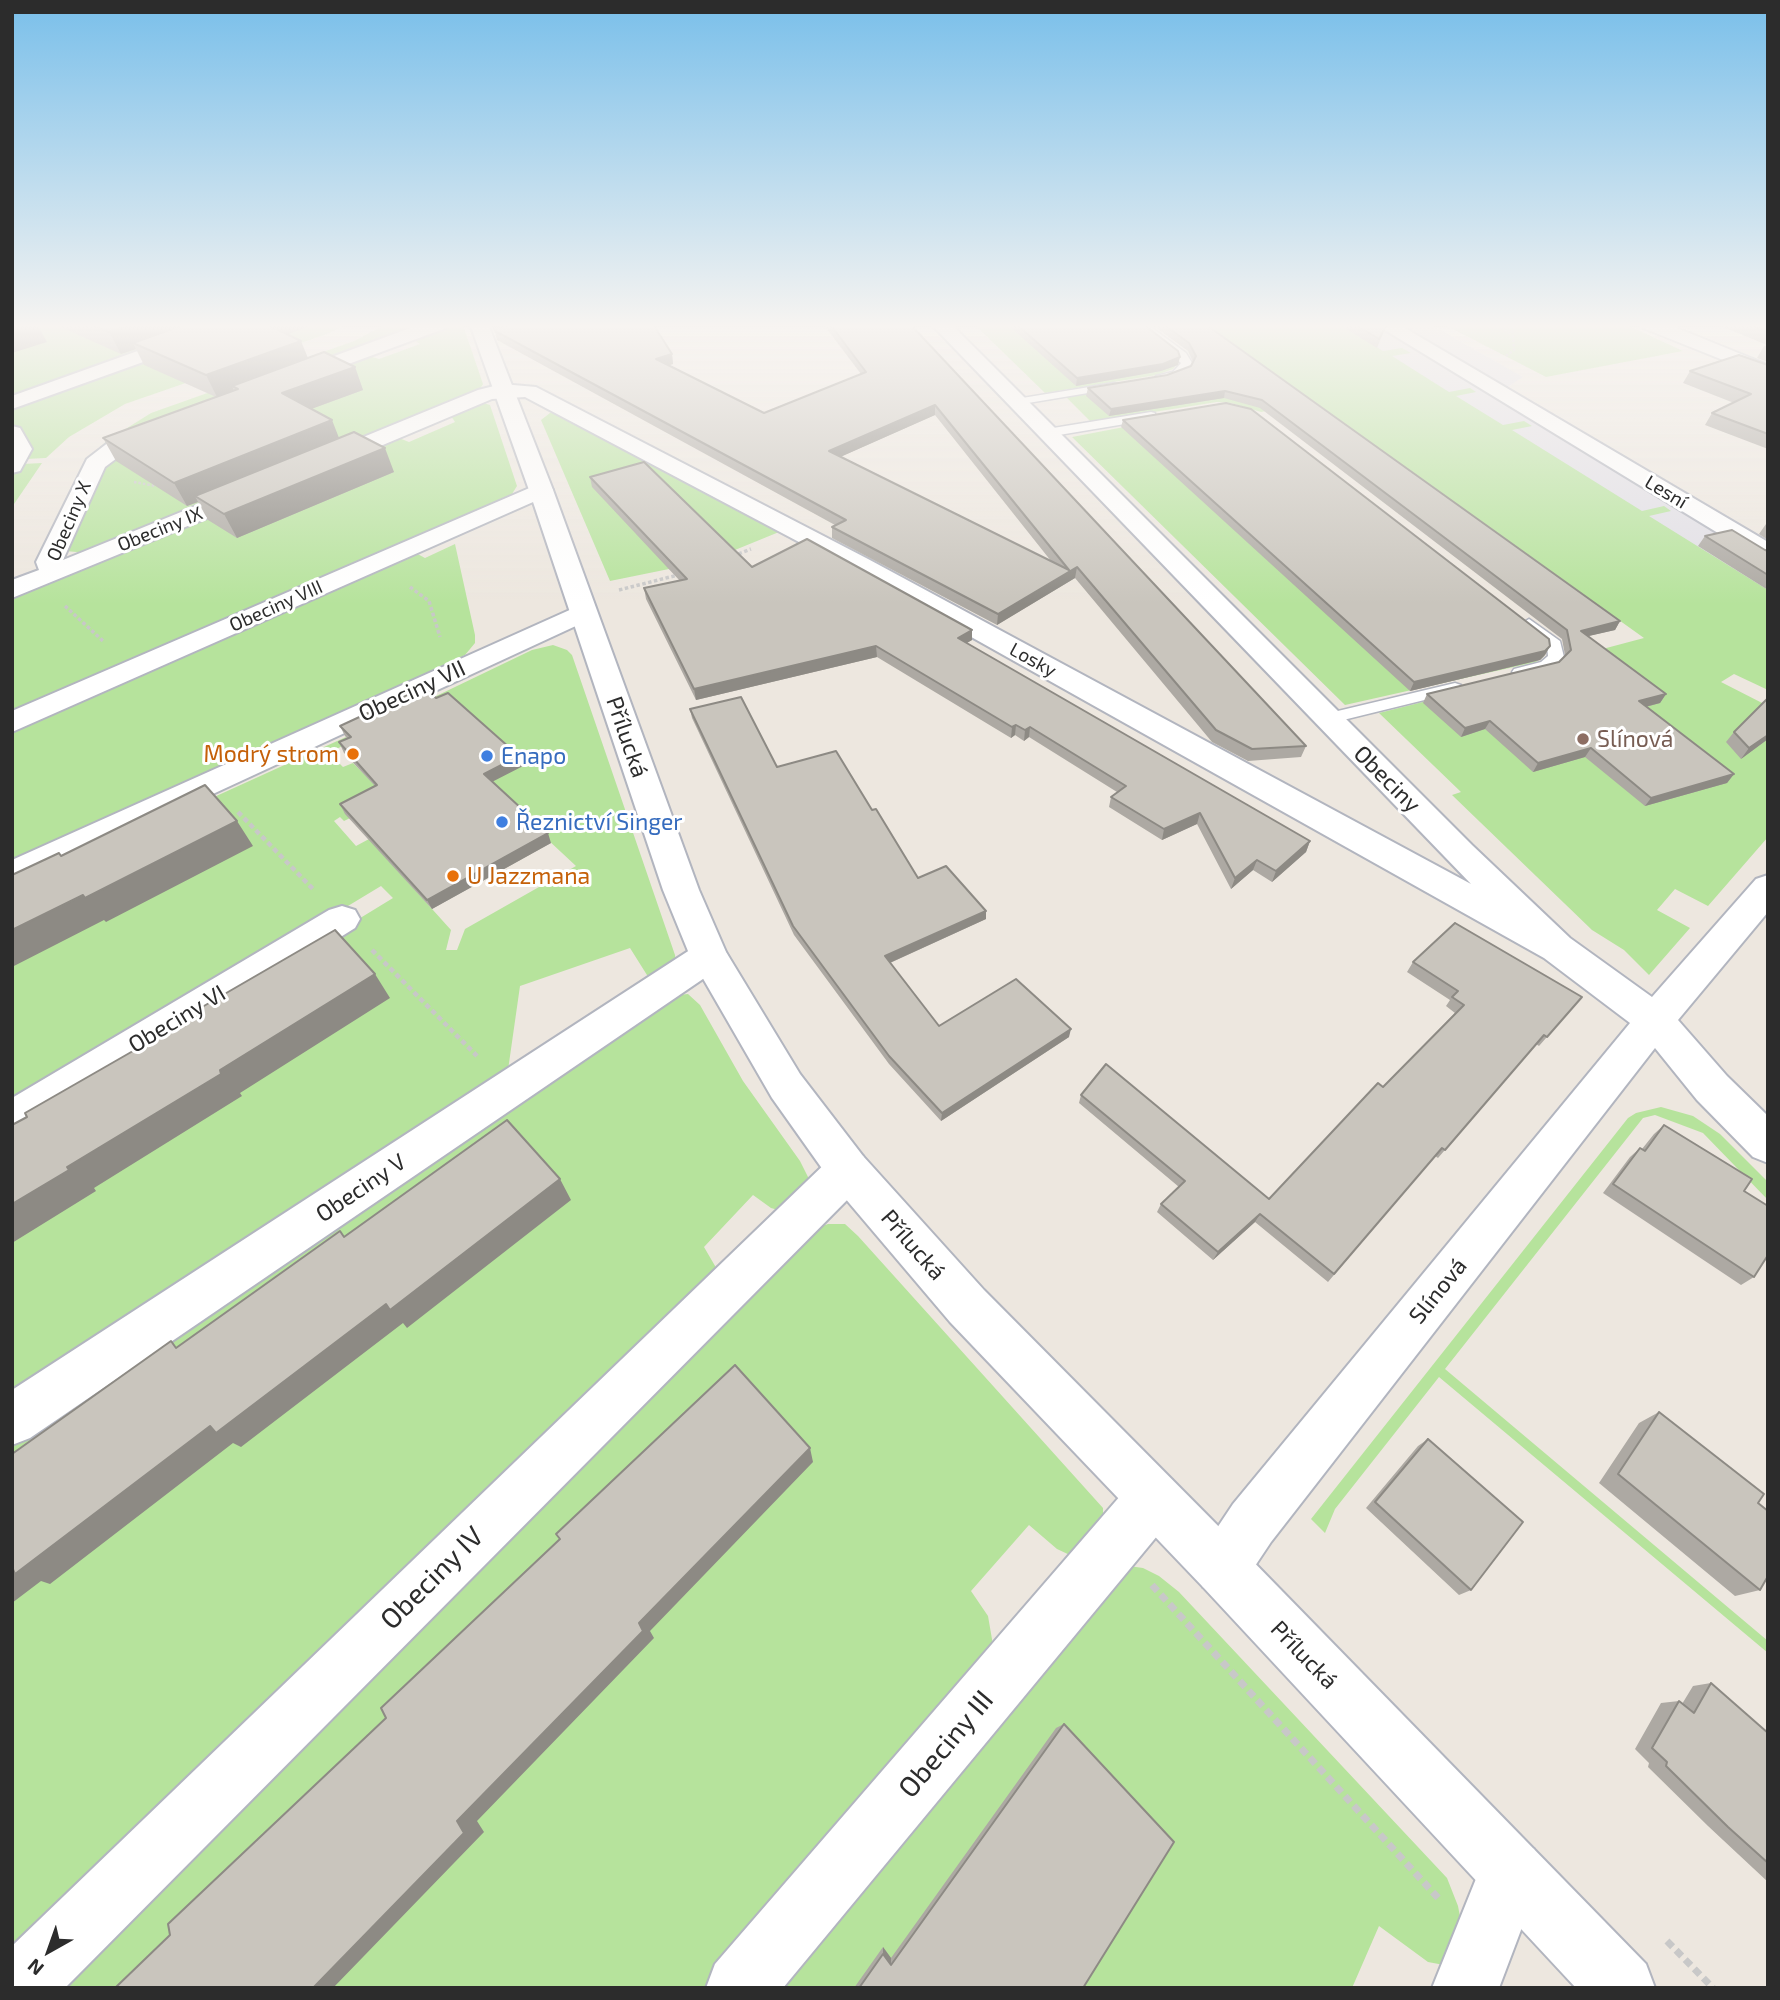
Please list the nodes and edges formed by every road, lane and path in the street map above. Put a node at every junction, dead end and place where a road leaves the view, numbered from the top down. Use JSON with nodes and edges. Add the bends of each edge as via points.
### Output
{"nodes":[{"id":1,"x":429,"y":417,"type":"edge"},
{"id":2,"x":513,"y":417,"type":"edge"},
{"id":3,"x":579,"y":417,"type":"edge"},
{"id":4,"x":1031,"y":417,"type":"edge"},
{"id":5,"x":1143,"y":417,"type":"edge"},
{"id":6,"x":1541,"y":417,"type":"edge"},
{"id":7,"x":181,"y":421,"type":"edge"},
{"id":8,"x":12,"y":433,"type":"edge"},
{"id":9,"x":1047,"y":433,"type":"junction"},
{"id":10,"x":12,"y":466,"type":"edge"},
{"id":11,"x":309,"y":467,"type":"edge"},
{"id":12,"x":271,"y":483,"type":"edge"},
{"id":13,"x":541,"y":490,"type":"junction"},
{"id":14,"x":793,"y":530,"type":"junction"},
{"id":15,"x":1768,"y":553,"type":"edge"},
{"id":16,"x":733,"y":556,"type":"edge"},
{"id":17,"x":375,"y":562,"type":"junction"},
{"id":18,"x":52,"y":573,"type":"junction"},
{"id":19,"x":682,"y":574,"type":"edge"},
{"id":20,"x":12,"y":590,"type":"edge"},
{"id":21,"x":599,"y":601,"type":"junction"},
{"id":22,"x":1512,"y":611,"type":"edge"},
{"id":23,"x":134,"y":669,"type":"junction"},
{"id":24,"x":450,"y":673,"type":"junction"},
{"id":25,"x":1508,"y":675,"type":"edge"},
{"id":26,"x":1469,"y":684,"type":"edge"},
{"id":27,"x":1327,"y":719,"type":"junction"},
{"id":28,"x":12,"y":723,"type":"edge"},
{"id":29,"x":12,"y":875,"type":"edge"},
{"id":30,"x":1768,"y":888,"type":"edge"},
{"id":31,"x":342,"y":919,"type":"dead end"},
{"id":32,"x":1557,"y":948,"type":"junction"},
{"id":33,"x":709,"y":956,"type":"junction"},
{"id":34,"x":1655,"y":1020,"type":"junction"},
{"id":35,"x":12,"y":1120,"type":"edge"},
{"id":36,"x":1768,"y":1144,"type":"edge"},
{"id":37,"x":848,"y":1170,"type":"junction"},
{"id":38,"x":12,"y":1420,"type":"edge"},
{"id":39,"x":1153,"y":1499,"type":"junction"},
{"id":40,"x":1222,"y":1568,"type":"junction"},
{"id":41,"x":1511,"y":1872,"type":"junction"},
{"id":42,"x":1659,"y":1933,"type":"dead end"},
{"id":43,"x":17,"y":1988,"type":"edge"},
{"id":44,"x":739,"y":1988,"type":"edge"},
{"id":45,"x":1465,"y":1988,"type":"edge"},
{"id":46,"x":1622,"y":1988,"type":"edge"},
{"id":47,"x":1713,"y":1988,"type":"edge"}],
"edges":[{"from":1,"to":11,"type":"street"},
{"from":2,"to":13,"type":"street","name":"Přílucká"},
{"from":3,"to":14,"type":"street","name":"Losky"},
{"from":4,"to":9,"type":"street","name":"Obeciny"},
{"from":5,"to":9,"type":"lane"},
{"from":6,"to":15,"type":"street","name":"Lesní"},
{"from":7,"to":18,"type":"street","name":"Obeciny X","via":[[117,447],[95,464],[49,562]]},
{"from":8,"to":10,"type":"street","via":[[20,449]]},
{"from":9,"to":27,"type":"street","name":"Obeciny"},
{"from":12,"to":18,"type":"street","name":"Obeciny IX"},
{"from":13,"to":17,"type":"street","name":"Obeciny VIII"},
{"from":13,"to":21,"type":"street","name":"Přílucká"},
{"from":14,"to":16,"type":"path"},
{"from":14,"to":32,"type":"street","name":"Losky"},
{"from":17,"to":23,"type":"street","name":"Obeciny VIII"},
{"from":17,"to":24,"type":"path","via":[[429,601]]},
{"from":18,"to":20,"type":"street","name":"Obeciny IX"},
{"from":18,"to":23,"type":"path","via":[[43,586]]},
{"from":19,"to":21,"type":"path"},
{"from":21,"to":24,"type":"street","name":"Obeciny VII"},
{"from":21,"to":33,"type":"street","name":"Přílucká","via":[[681,890]]},
{"from":22,"to":25,"type":"lane","via":[[1555,644],[1556,657],[1547,665]]},
{"from":23,"to":28,"type":"street","name":"Obeciny VIII"},
{"from":24,"to":29,"type":"street","name":"Obeciny VII"},
{"from":26,"to":27,"type":"lane"},
{"from":27,"to":32,"type":"street","name":"Obeciny"},
{"from":30,"to":34,"type":"street","name":"Slínová"},
{"from":31,"to":35,"type":"street","name":"Obeciny VI"},
{"from":32,"to":34,"type":"street","name":"Obeciny"},
{"from":33,"to":37,"type":"street","name":"Přílucká","via":[[786,1086]]},
{"from":33,"to":38,"type":"street","name":"Obeciny V"},
{"from":34,"to":36,"type":"street","name":"Obeciny","via":[[1712,1088]]},
{"from":34,"to":40,"type":"street","name":"Slínová","via":[[1260,1513]]},
{"from":37,"to":39,"type":"street","name":"Přílucká","via":[[967,1306]]},
{"from":37,"to":43,"type":"street","name":"Obeciny IV"},
{"from":39,"to":40,"type":"street","name":"Přílucká"},
{"from":39,"to":44,"type":"street","name":"Obeciny III"},
{"from":40,"to":41,"type":"street","name":"Přílucká"},
{"from":41,"to":45,"type":"street"},
{"from":41,"to":46,"type":"street","name":"Přílucká"},
{"from":42,"to":47,"type":"path"}]}
